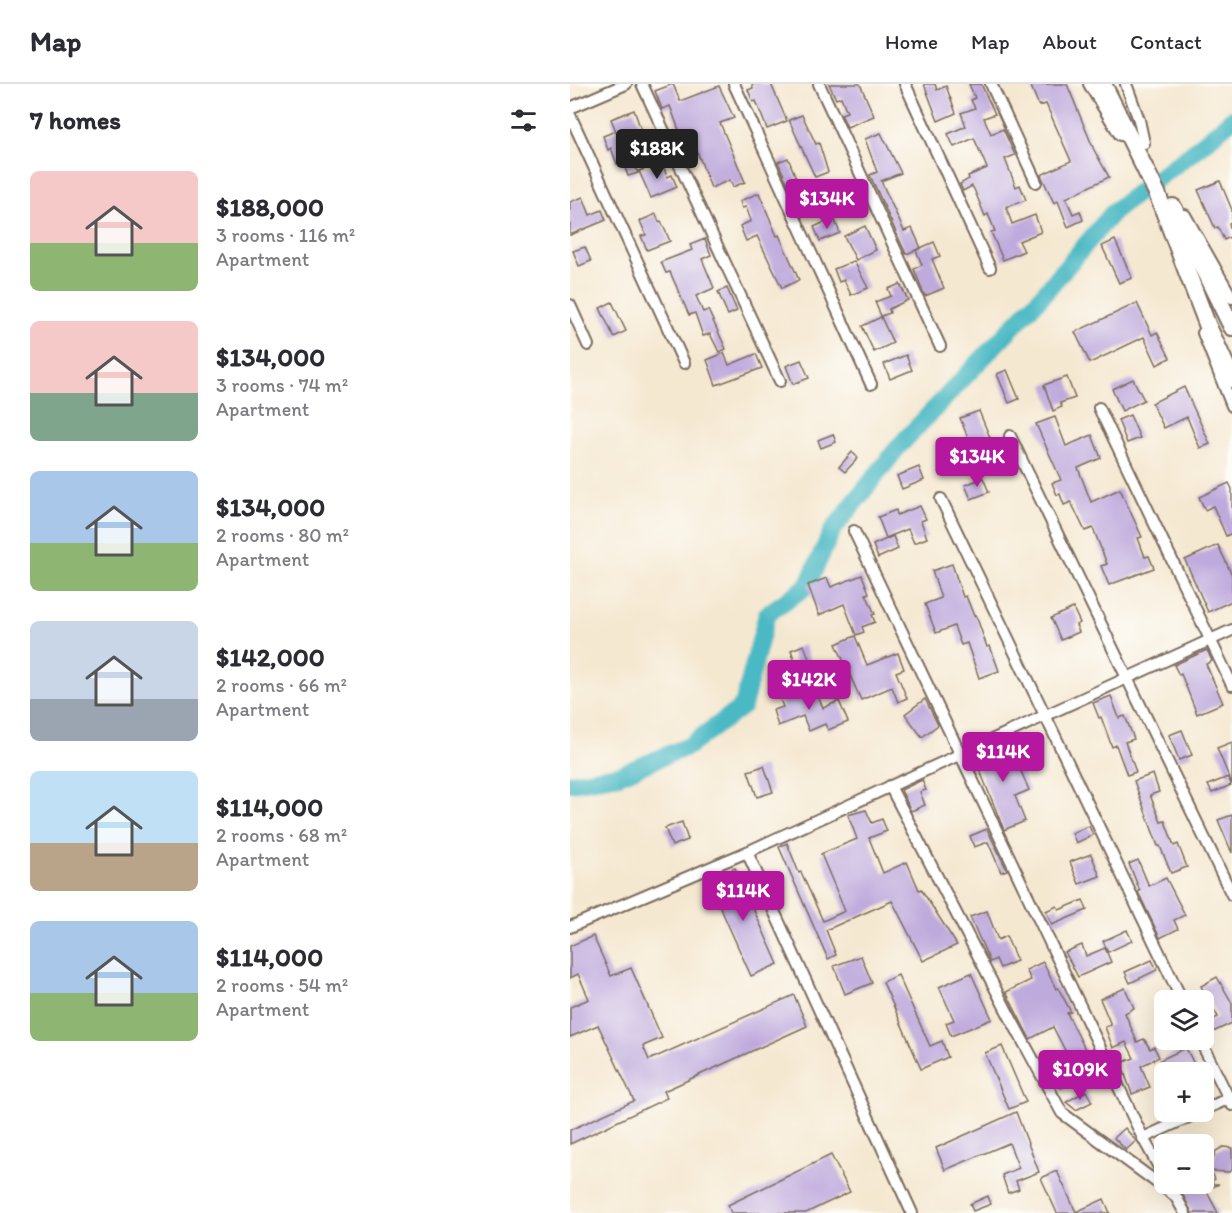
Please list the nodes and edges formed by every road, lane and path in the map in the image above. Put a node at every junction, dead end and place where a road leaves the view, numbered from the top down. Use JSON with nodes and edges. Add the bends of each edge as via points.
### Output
{"nodes":[{"id":1,"x":626,"y":84,"type":"edge"},
{"id":2,"x":642,"y":84,"type":"edge"},
{"id":3,"x":734,"y":84,"type":"edge"},
{"id":4,"x":819,"y":84,"type":"edge"},
{"id":5,"x":905,"y":84,"type":"edge"},
{"id":6,"x":991,"y":84,"type":"edge"},
{"id":7,"x":1089,"y":84,"type":"edge"},
{"id":8,"x":1103,"y":84,"type":"edge"},
{"id":9,"x":1116,"y":84,"type":"edge"},
{"id":10,"x":1126,"y":84,"type":"edge"},
{"id":11,"x":570,"y":108,"type":"edge"},
{"id":12,"x":570,"y":115,"type":"edge"},
{"id":13,"x":1139,"y":145,"type":"junction"},
{"id":14,"x":1035,"y":182,"type":"dead end"},
{"id":15,"x":1171,"y":215,"type":"junction"},
{"id":16,"x":990,"y":268,"type":"dead end"},
{"id":17,"x":1232,"y":298,"type":"edge"},
{"id":18,"x":570,"y":305,"type":"edge"},
{"id":19,"x":1232,"y":327,"type":"edge"},
{"id":20,"x":588,"y":345,"type":"dead end"},
{"id":21,"x":940,"y":346,"type":"dead end"},
{"id":22,"x":684,"y":363,"type":"dead end"},
{"id":23,"x":1232,"y":379,"type":"edge"},
{"id":24,"x":780,"y":381,"type":"dead end"},
{"id":25,"x":871,"y":384,"type":"dead end"},
{"id":26,"x":1232,"y":406,"type":"edge"},
{"id":27,"x":1099,"y":408,"type":"dead end"},
{"id":28,"x":1010,"y":436,"type":"dead end"},
{"id":29,"x":941,"y":499,"type":"dead end"},
{"id":30,"x":854,"y":531,"type":"dead end"},
{"id":31,"x":1232,"y":630,"type":"edge"},
{"id":32,"x":1210,"y":640,"type":"junction"},
{"id":33,"x":1127,"y":678,"type":"junction"},
{"id":34,"x":1232,"y":685,"type":"edge"},
{"id":35,"x":1045,"y":715,"type":"junction"},
{"id":36,"x":961,"y":754,"type":"junction"},
{"id":37,"x":890,"y":786,"type":"junction"},
{"id":38,"x":747,"y":852,"type":"junction"},
{"id":39,"x":1232,"y":895,"type":"edge"},
{"id":40,"x":570,"y":927,"type":"edge"},
{"id":41,"x":1177,"y":990,"type":"edge"},
{"id":42,"x":1205,"y":1050,"type":"edge"},
{"id":43,"x":1231,"y":1100,"type":"edge"},
{"id":44,"x":1214,"y":1106,"type":"edge"},
{"id":45,"x":1178,"y":1122,"type":"edge"},
{"id":46,"x":1143,"y":1138,"type":"junction"},
{"id":47,"x":1154,"y":1158,"type":"edge"},
{"id":48,"x":1174,"y":1195,"type":"joint"},
{"id":49,"x":912,"y":1213,"type":"edge"},
{"id":50,"x":1185,"y":1213,"type":"edge"}],
"edges":[{"from":1,"to":11,"type":"street"},
{"from":2,"to":24,"type":"street"},
{"from":3,"to":25,"type":"street"},
{"from":4,"to":21,"type":"street"},
{"from":5,"to":16,"type":"street"},
{"from":6,"to":14,"type":"street"},
{"from":7,"to":13,"type":"street","via":[[1127,146]]},
{"from":8,"to":13,"type":"main road"},
{"from":9,"to":13,"type":"main road"},
{"from":10,"to":13,"type":"street","via":[[1139,120]]},
{"from":12,"to":22,"type":"street"},
{"from":13,"to":15,"type":"main road"},
{"from":15,"to":17,"type":"street","via":[[1184,212]]},
{"from":15,"to":19,"type":"main road"},
{"from":15,"to":23,"type":"main road","via":[[1208,324]]},
{"from":15,"to":26,"type":"street","via":[[1164,233]]},
{"from":18,"to":20,"type":"street"},
{"from":27,"to":32,"type":"street"},
{"from":28,"to":33,"type":"street"},
{"from":29,"to":35,"type":"street"},
{"from":30,"to":36,"type":"street"},
{"from":31,"to":32,"type":"street"},
{"from":32,"to":33,"type":"street"},
{"from":32,"to":34,"type":"street"},
{"from":33,"to":35,"type":"street"},
{"from":33,"to":39,"type":"street"},
{"from":35,"to":36,"type":"street"},
{"from":35,"to":41,"type":"street"},
{"from":36,"to":37,"type":"street"},
{"from":36,"to":46,"type":"street"},
{"from":37,"to":38,"type":"street"},
{"from":37,"to":48,"type":"street","via":[[1062,1113]]},
{"from":38,"to":40,"type":"street"},
{"from":38,"to":49,"type":"street"},
{"from":42,"to":43,"type":"street"},
{"from":43,"to":44,"type":"street"},
{"from":45,"to":46,"type":"street"},
{"from":46,"to":47,"type":"street"},
{"from":48,"to":50,"type":"street"}]}
